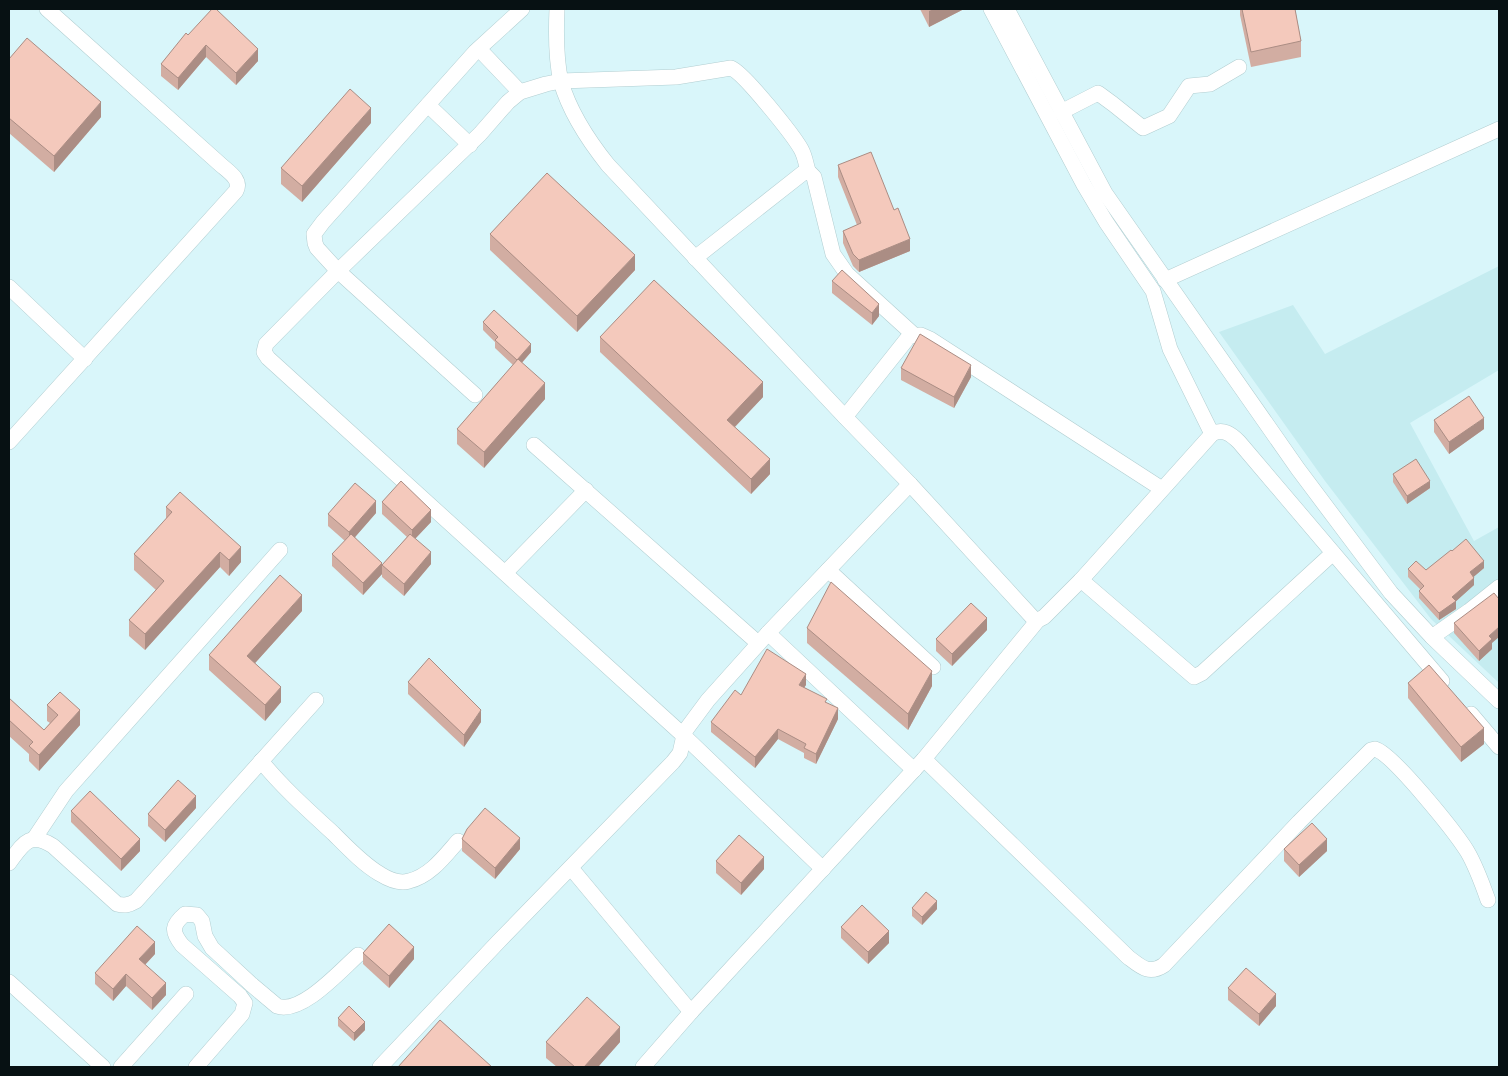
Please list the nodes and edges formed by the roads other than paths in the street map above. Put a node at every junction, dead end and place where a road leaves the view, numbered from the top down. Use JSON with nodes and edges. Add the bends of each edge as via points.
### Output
{"nodes":[{"id":1,"x":47,"y":9,"type":"edge"},
{"id":2,"x":522,"y":9,"type":"edge"},
{"id":3,"x":556,"y":9,"type":"edge"},
{"id":4,"x":991,"y":9,"type":"edge"},
{"id":5,"x":1006,"y":9,"type":"edge"},
{"id":6,"x":479,"y":48,"type":"junction"},
{"id":7,"x":1239,"y":66,"type":"dead end"},
{"id":8,"x":561,"y":81,"type":"junction"},
{"id":9,"x":520,"y":92,"type":"junction"},
{"id":10,"x":428,"y":105,"type":"junction"},
{"id":11,"x":1061,"y":112,"type":"junction"},
{"id":12,"x":1499,"y":130,"type":"edge"},
{"id":13,"x":470,"y":145,"type":"junction"},
{"id":14,"x":808,"y":172,"type":"junction"},
{"id":15,"x":695,"y":258,"type":"junction"},
{"id":16,"x":338,"y":270,"type":"junction"},
{"id":17,"x":1165,"y":280,"type":"junction"},
{"id":18,"x":9,"y":286,"type":"edge"},
{"id":19,"x":914,"y":335,"type":"junction"},
{"id":20,"x":85,"y":359,"type":"junction"},
{"id":21,"x":475,"y":395,"type":"dead end"},
{"id":22,"x":845,"y":417,"type":"junction"},
{"id":23,"x":1212,"y":434,"type":"junction"},
{"id":24,"x":9,"y":442,"type":"edge"},
{"id":25,"x":534,"y":445,"type":"dead end"},
{"id":26,"x":910,"y":484,"type":"junction"},
{"id":27,"x":1162,"y":489,"type":"junction"},
{"id":28,"x":586,"y":490,"type":"junction"},
{"id":29,"x":280,"y":550,"type":"dead end"},
{"id":30,"x":1333,"y":553,"type":"junction"},
{"id":31,"x":828,"y":570,"type":"junction"},
{"id":32,"x":505,"y":573,"type":"junction"},
{"id":33,"x":1081,"y":580,"type":"junction"},
{"id":34,"x":1499,"y":587,"type":"edge"},
{"id":35,"x":1038,"y":620,"type":"junction"},
{"id":36,"x":1432,"y":637,"type":"junction"},
{"id":37,"x":763,"y":638,"type":"junction"},
{"id":38,"x":933,"y":667,"type":"dead end"},
{"id":39,"x":1498,"y":699,"type":"edge"},
{"id":40,"x":316,"y":700,"type":"dead end"},
{"id":41,"x":683,"y":735,"type":"junction"},
{"id":42,"x":1499,"y":746,"type":"edge"},
{"id":43,"x":262,"y":761,"type":"junction"},
{"id":44,"x":919,"y":765,"type":"junction"},
{"id":45,"x":34,"y":839,"type":"junction"},
{"id":46,"x":458,"y":841,"type":"dead end"},
{"id":47,"x":9,"y":863,"type":"edge"},
{"id":48,"x":571,"y":868,"type":"junction"},
{"id":49,"x":823,"y":869,"type":"junction"},
{"id":50,"x":1488,"y":900,"type":"dead end"},
{"id":51,"x":358,"y":955,"type":"dead end"},
{"id":52,"x":9,"y":982,"type":"edge"},
{"id":53,"x":186,"y":994,"type":"dead end"},
{"id":54,"x":691,"y":1012,"type":"junction"},
{"id":55,"x":103,"y":1067,"type":"edge"},
{"id":56,"x":121,"y":1067,"type":"edge"},
{"id":57,"x":196,"y":1067,"type":"edge"},
{"id":58,"x":380,"y":1067,"type":"edge"},
{"id":59,"x":643,"y":1067,"type":"edge"}],
"edges":[{"from":1,"to":20,"type":"street","via":[[238,181],[238,186]]},
{"from":2,"to":6,"type":"street"},
{"from":3,"to":8,"type":"street"},
{"from":4,"to":23,"type":"street","via":[[1084,185],[1153,291],[1170,349]]},
{"from":5,"to":11,"type":"street"},
{"from":6,"to":9,"type":"street"},
{"from":6,"to":10,"type":"street"},
{"from":7,"to":11,"type":"street","via":[[1210,84],[1188,86],[1169,116],[1143,128],[1098,93]]},
{"from":8,"to":9,"type":"street"},
{"from":8,"to":14,"type":"street","via":[[676,77],[735,69],[798,145]]},
{"from":8,"to":15,"type":"street","via":[[590,142]]},
{"from":9,"to":13,"type":"street"},
{"from":10,"to":13,"type":"street"},
{"from":10,"to":16,"type":"street","via":[[315,231],[317,248]]},
{"from":11,"to":17,"type":"street","via":[[1104,193]]},
{"from":12,"to":17,"type":"street"},
{"from":13,"to":16,"type":"street"},
{"from":14,"to":15,"type":"street"},
{"from":14,"to":19,"type":"street","via":[[814,178],[836,261]]},
{"from":15,"to":22,"type":"street"},
{"from":16,"to":21,"type":"street"},
{"from":16,"to":32,"type":"street","via":[[266,344],[264,352]]},
{"from":17,"to":36,"type":"street","via":[[1345,532],[1391,592]]},
{"from":18,"to":20,"type":"street"},
{"from":19,"to":22,"type":"street","via":[[906,339]]},
{"from":19,"to":27,"type":"street","via":[[930,339]]},
{"from":20,"to":24,"type":"street"},
{"from":22,"to":26,"type":"street"},
{"from":23,"to":27,"type":"street"},
{"from":23,"to":30,"type":"street","via":[[1224,431],[1239,442]]},
{"from":25,"to":28,"type":"street"},
{"from":26,"to":31,"type":"street"},
{"from":26,"to":35,"type":"street"},
{"from":27,"to":33,"type":"street"},
{"from":28,"to":32,"type":"street"},
{"from":28,"to":37,"type":"street"},
{"from":29,"to":45,"type":"street","via":[[66,791]]},
{"from":30,"to":33,"type":"street","via":[[1194,677]]},
{"from":30,"to":42,"type":"street"},
{"from":31,"to":37,"type":"street"},
{"from":31,"to":38,"type":"street"},
{"from":32,"to":41,"type":"street"},
{"from":33,"to":35,"type":"street"},
{"from":34,"to":36,"type":"street"},
{"from":35,"to":44,"type":"street"},
{"from":36,"to":39,"type":"street"},
{"from":37,"to":41,"type":"street","via":[[708,700]]},
{"from":37,"to":44,"type":"street"},
{"from":40,"to":43,"type":"street"},
{"from":41,"to":48,"type":"street","via":[[679,756]]},
{"from":41,"to":49,"type":"street"},
{"from":43,"to":45,"type":"street","via":[[136,900],[124,906],[117,904],[54,846]]},
{"from":43,"to":46,"type":"street","via":[[299,802],[380,875],[408,882],[436,866]]},
{"from":44,"to":49,"type":"street"},
{"from":44,"to":50,"type":"street","via":[[1128,957],[1151,970],[1164,965],[1299,822],[1375,749],[1412,782],[1461,842],[1475,865]]},
{"from":45,"to":47,"type":"street","via":[[23,846]]},
{"from":48,"to":54,"type":"street"},
{"from":48,"to":58,"type":"street"},
{"from":49,"to":54,"type":"street"},
{"from":51,"to":57,"type":"street","via":[[311,996],[294,1006],[282,1008],[212,948],[197,915],[185,914],[175,924],[175,936],[244,1000],[246,1006]]},
{"from":52,"to":55,"type":"street"},
{"from":53,"to":56,"type":"street"},
{"from":54,"to":59,"type":"street"}]}
